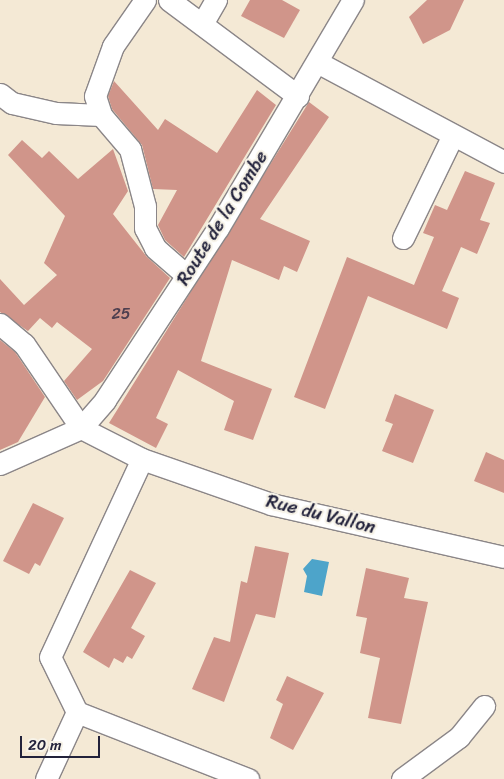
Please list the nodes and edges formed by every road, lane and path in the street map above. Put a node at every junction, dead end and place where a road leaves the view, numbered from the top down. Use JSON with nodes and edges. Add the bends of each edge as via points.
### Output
{"nodes":[{"id":1,"x":145,"y":0,"type":"edge"},
{"id":2,"x":169,"y":0,"type":"edge"},
{"id":3,"x":216,"y":0,"type":"edge"},
{"id":4,"x":353,"y":0,"type":"edge"},
{"id":5,"x":202,"y":24,"type":"junction"},
{"id":6,"x":317,"y":62,"type":"junction"},
{"id":7,"x":0,"y":94,"type":"edge"},
{"id":8,"x":298,"y":96,"type":"junction"},
{"id":9,"x":100,"y":115,"type":"junction"},
{"id":10,"x":453,"y":135,"type":"junction"},
{"id":11,"x":504,"y":162,"type":"edge"},
{"id":12,"x":403,"y":238,"type":"dead end"},
{"id":13,"x":186,"y":275,"type":"junction"},
{"id":14,"x":0,"y":324,"type":"edge"},
{"id":15,"x":81,"y":428,"type":"junction"},
{"id":16,"x":142,"y":459,"type":"junction"},
{"id":17,"x":0,"y":464,"type":"edge"},
{"id":18,"x":504,"y":557,"type":"edge"},
{"id":19,"x":484,"y":706,"type":"dead end"},
{"id":20,"x":77,"y":712,"type":"junction"},
{"id":21,"x":46,"y":779,"type":"edge"},
{"id":22,"x":248,"y":779,"type":"edge"},
{"id":23,"x":402,"y":779,"type":"edge"}],
"edges":[{"from":1,"to":9,"type":"street","via":[[100,74],[95,96]]},
{"from":2,"to":5,"type":"street"},
{"from":3,"to":5,"type":"street"},
{"from":4,"to":6,"type":"street","name":"Route de la Combe"},
{"from":5,"to":8,"type":"street"},
{"from":6,"to":8,"type":"street","name":"Route de la Combe"},
{"from":6,"to":10,"type":"street"},
{"from":7,"to":9,"type":"street","via":[[12,103],[56,113]]},
{"from":8,"to":13,"type":"street","name":"Route de la Combe"},
{"from":9,"to":13,"type":"street","via":[[130,149],[145,206],[144,228],[155,248]]},
{"from":10,"to":11,"type":"street"},
{"from":10,"to":12,"type":"street"},
{"from":13,"to":15,"type":"street","name":"Route de la Combe","via":[[105,400]]},
{"from":14,"to":15,"type":"street","via":[[24,344]]},
{"from":15,"to":16,"type":"street","name":"Rue du Vallon"},
{"from":15,"to":17,"type":"street"},
{"from":16,"to":18,"type":"street","name":"Rue du Vallon","via":[[271,504]]},
{"from":16,"to":20,"type":"street","via":[[50,657]]},
{"from":19,"to":23,"type":"street","via":[[459,737]]},
{"from":20,"to":21,"type":"street"},
{"from":20,"to":22,"type":"street"}]}
